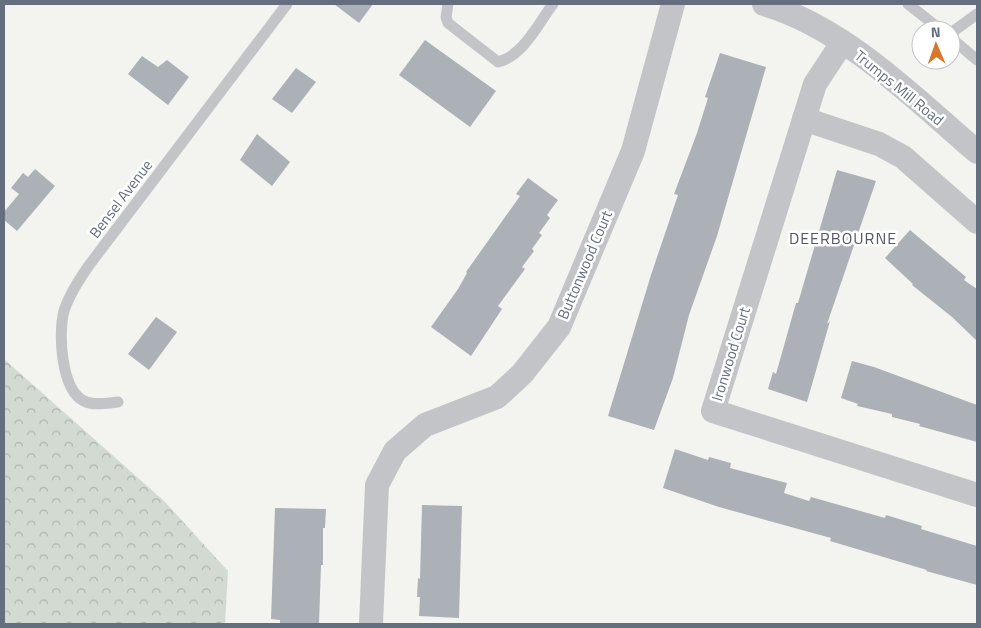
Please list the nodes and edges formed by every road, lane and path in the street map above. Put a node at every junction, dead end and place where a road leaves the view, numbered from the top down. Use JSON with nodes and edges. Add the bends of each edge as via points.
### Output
{"nodes":[{"id":1,"x":287,"y":4,"type":"edge"},
{"id":2,"x":448,"y":4,"type":"edge"},
{"id":3,"x":553,"y":4,"type":"edge"},
{"id":4,"x":673,"y":4,"type":"edge"},
{"id":5,"x":764,"y":4,"type":"edge"},
{"id":6,"x":908,"y":4,"type":"edge"},
{"id":7,"x":977,"y":14,"type":"edge"},
{"id":8,"x":928,"y":20,"type":"edge"},
{"id":9,"x":961,"y":26,"type":"edge"},
{"id":10,"x":842,"y":43,"type":"junction"},
{"id":11,"x":961,"y":46,"type":"edge"},
{"id":12,"x":977,"y":60,"type":"edge"},
{"id":13,"x":804,"y":119,"type":"junction"},
{"id":14,"x":977,"y":152,"type":"edge"},
{"id":15,"x":977,"y":222,"type":"edge"},
{"id":16,"x":118,"y":402,"type":"dead end"},
{"id":17,"x":977,"y":495,"type":"edge"},
{"id":18,"x":371,"y":624,"type":"edge"}],
"edges":[{"from":1,"to":16,"type":"lane","name":"Bensel Avenue","via":[[90,264],[64,310],[61,325],[63,361],[75,394],[92,403]]},
{"from":2,"to":3,"type":"lane","via":[[448,23],[498,62],[507,60],[519,50]]},
{"from":4,"to":18,"type":"street","name":"Buttonwood Court","via":[[633,151],[559,327],[522,374],[497,397],[425,424],[395,450],[377,485]]},
{"from":5,"to":10,"type":"street","name":"Trumps Mill Road","via":[[801,17]]},
{"from":6,"to":8,"type":"lane"},
{"from":7,"to":9,"type":"lane"},
{"from":10,"to":13,"type":"street","name":"Ironwood Court","via":[[815,84]]},
{"from":10,"to":14,"type":"street","name":"Trumps Mill Road","via":[[866,58]]},
{"from":11,"to":12,"type":"lane"},
{"from":13,"to":15,"type":"street","via":[[879,144],[903,157]]},
{"from":13,"to":17,"type":"street","name":"Ironwood Court","via":[[714,411]]}]}
